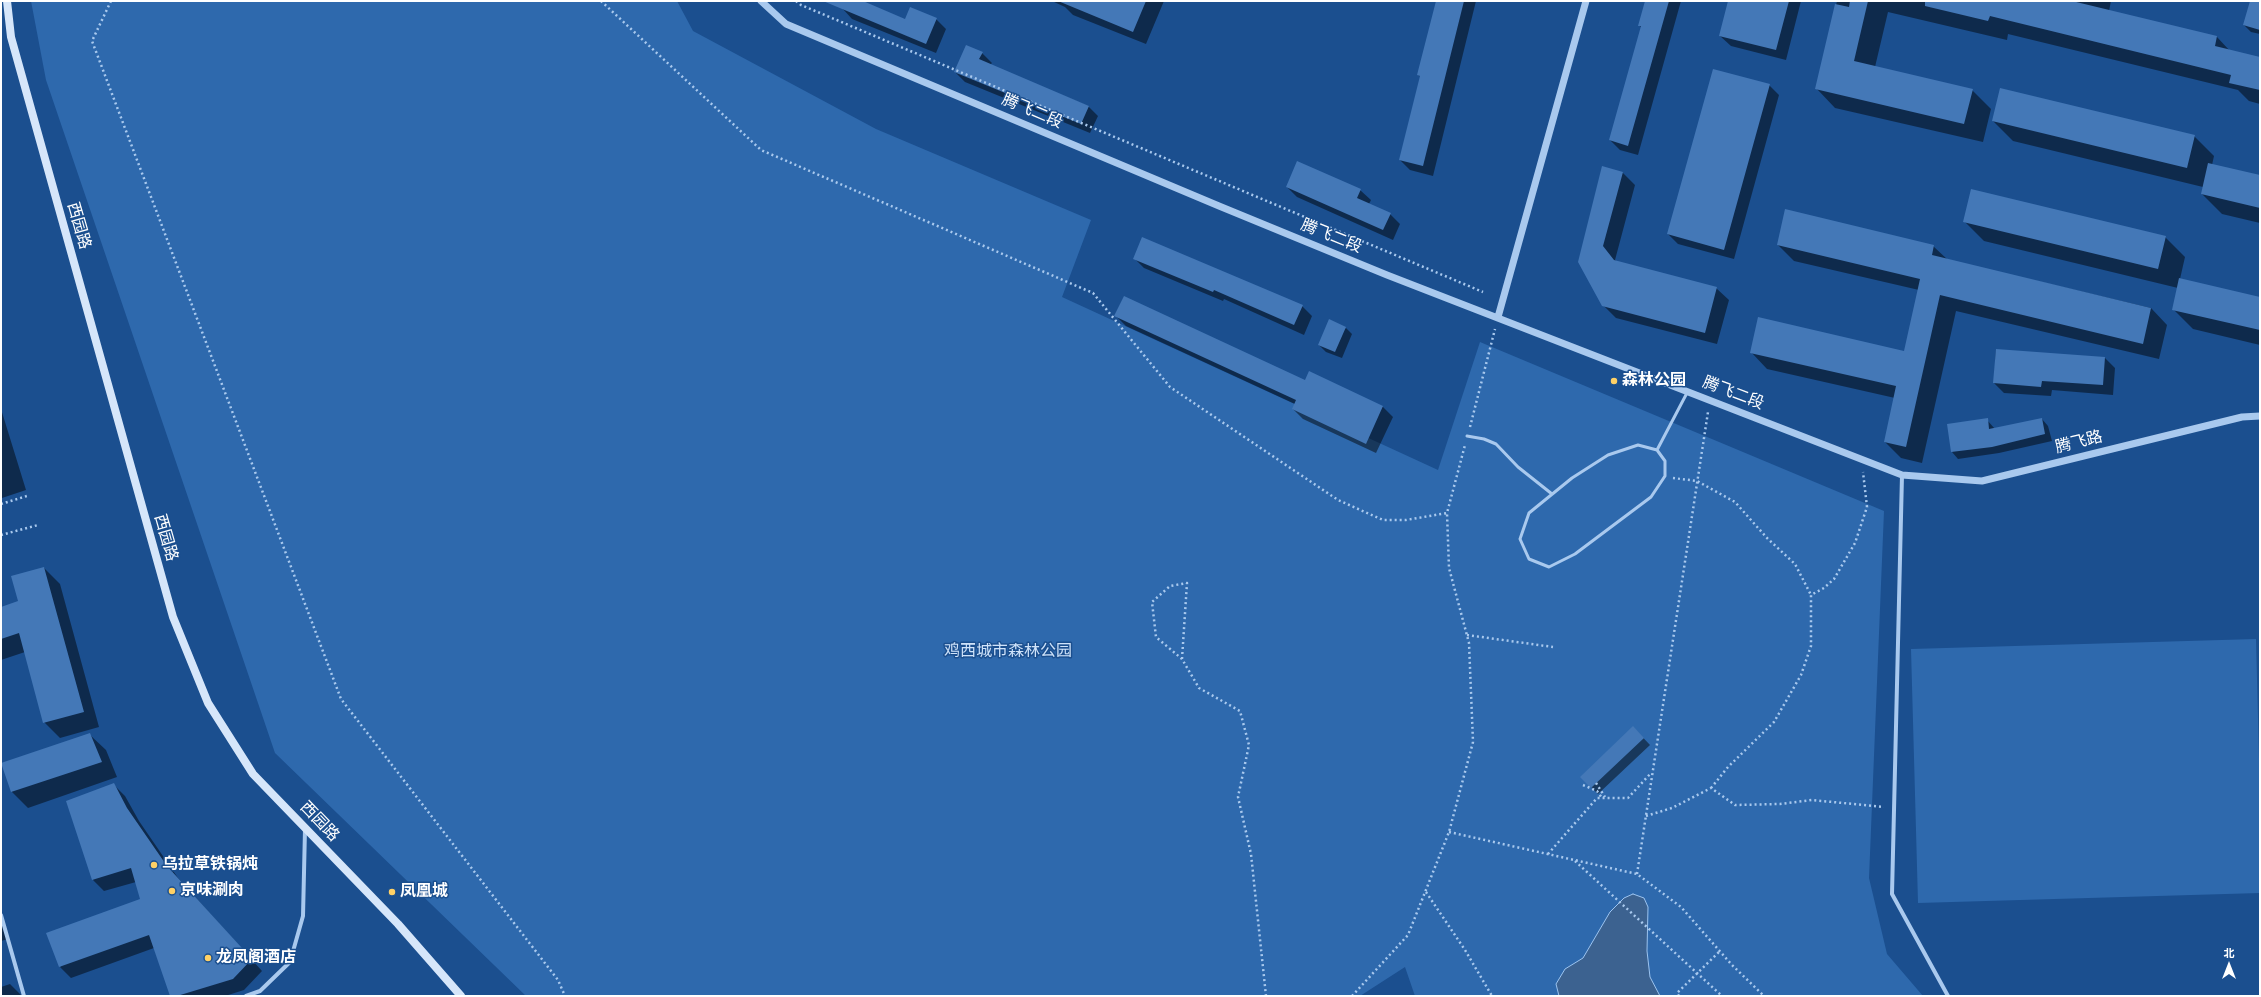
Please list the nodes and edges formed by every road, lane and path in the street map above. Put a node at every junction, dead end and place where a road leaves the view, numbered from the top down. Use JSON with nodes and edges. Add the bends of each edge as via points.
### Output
{"nodes":[{"id":1,"x":7,"y":1,"type":"edge"},
{"id":2,"x":111,"y":1,"type":"edge"},
{"id":3,"x":601,"y":1,"type":"edge"},
{"id":4,"x":761,"y":1,"type":"edge"},
{"id":5,"x":796,"y":1,"type":"edge"},
{"id":6,"x":1586,"y":1,"type":"edge"},
{"id":7,"x":1482,"y":292,"type":"dead end"},
{"id":8,"x":1498,"y":318,"type":"junction"},
{"id":9,"x":1688,"y":391,"type":"junction"},
{"id":10,"x":1710,"y":400,"type":"junction"},
{"id":11,"x":2260,"y":416,"type":"edge"},
{"id":12,"x":1468,"y":436,"type":"junction"},
{"id":13,"x":1657,"y":450,"type":"junction"},
{"id":14,"x":1861,"y":459,"type":"junction"},
{"id":15,"x":1902,"y":475,"type":"junction"},
{"id":16,"x":1665,"y":476,"type":"junction"},
{"id":17,"x":1697,"y":481,"type":"junction"},
{"id":18,"x":1552,"y":494,"type":"junction"},
{"id":19,"x":27,"y":496,"type":"dead end"},
{"id":20,"x":1,"y":504,"type":"edge"},
{"id":21,"x":1447,"y":513,"type":"junction"},
{"id":22,"x":38,"y":525,"type":"dead end"},
{"id":23,"x":1,"y":535,"type":"edge"},
{"id":24,"x":1811,"y":595,"type":"junction"},
{"id":25,"x":1467,"y":635,"type":"junction"},
{"id":26,"x":1553,"y":647,"type":"dead end"},
{"id":27,"x":1182,"y":658,"type":"junction"},
{"id":28,"x":1652,"y":772,"type":"junction"},
{"id":29,"x":1596,"y":783,"type":"dead end"},
{"id":30,"x":1583,"y":785,"type":"dead end"},
{"id":31,"x":1711,"y":788,"type":"junction"},
{"id":32,"x":1604,"y":798,"type":"junction"},
{"id":33,"x":1894,"y":808,"type":"junction"},
{"id":34,"x":1646,"y":816,"type":"junction"},
{"id":35,"x":305,"y":828,"type":"junction"},
{"id":36,"x":1449,"y":832,"type":"junction"},
{"id":37,"x":1548,"y":854,"type":"junction"},
{"id":38,"x":1575,"y":860,"type":"junction"},
{"id":39,"x":1637,"y":874,"type":"junction"},
{"id":40,"x":1426,"y":891,"type":"junction"},
{"id":41,"x":1,"y":915,"type":"edge"},
{"id":42,"x":1720,"y":951,"type":"junction"},
{"id":43,"x":1697,"y":973,"type":"junction"},
{"id":44,"x":24,"y":996,"type":"edge"},
{"id":45,"x":246,"y":996,"type":"edge"},
{"id":46,"x":462,"y":996,"type":"edge"},
{"id":47,"x":565,"y":996,"type":"edge"},
{"id":48,"x":1266,"y":996,"type":"edge"},
{"id":49,"x":1352,"y":996,"type":"edge"},
{"id":50,"x":1492,"y":996,"type":"edge"},
{"id":51,"x":1679,"y":996,"type":"edge"},
{"id":52,"x":1722,"y":996,"type":"edge"},
{"id":53,"x":1764,"y":996,"type":"edge"},
{"id":54,"x":1948,"y":996,"type":"edge"}],
"edges":[{"from":1,"to":35,"type":"main road","name":"西园路","via":[[10,37],[172,617],[208,703],[253,774]]},
{"from":2,"to":47,"type":"path","via":[[92,41],[341,699],[558,980]]},
{"from":3,"to":21,"type":"path","via":[[761,150],[1093,293],[1170,387],[1338,500],[1383,520],[1406,520]]},
{"from":4,"to":8,"type":"street","name":"腾飞二段","via":[[786,24],[1219,206]]},
{"from":5,"to":7,"type":"path","via":[[808,9]]},
{"from":6,"to":8,"type":"street"},
{"from":8,"to":9,"type":"street","name":"腾飞二段"},
{"from":8,"to":12,"type":"path"},
{"from":9,"to":10,"type":"street","name":"腾飞二段"},
{"from":9,"to":13,"type":"lane"},
{"from":10,"to":14,"type":"street","name":"腾飞二段"},
{"from":10,"to":17,"type":"path"},
{"from":11,"to":15,"type":"street","name":"腾飞路","via":[[2242,417],[1982,481]]},
{"from":12,"to":18,"type":"lane","via":[[1496,444],[1518,467]]},
{"from":12,"to":21,"type":"path"},
{"from":13,"to":16,"type":"lane","via":[[1665,461]]},
{"from":13,"to":18,"type":"lane","via":[[1638,445],[1608,455]]},
{"from":14,"to":15,"type":"street","name":"腾飞二段"},
{"from":14,"to":24,"type":"path","via":[[1868,508],[1855,543],[1834,579]]},
{"from":15,"to":33,"type":"street"},
{"from":16,"to":17,"type":"path"},
{"from":16,"to":18,"type":"lane","via":[[1651,497],[1575,554],[1548,567],[1529,559],[1520,539],[1529,514]]},
{"from":17,"to":24,"type":"path","via":[[1735,502],[1767,538],[1795,564]]},
{"from":17,"to":28,"type":"path"},
{"from":19,"to":20,"type":"path"},
{"from":21,"to":25,"type":"path","via":[[1449,568]]},
{"from":22,"to":23,"type":"path"},
{"from":24,"to":31,"type":"path","via":[[1811,646],[1801,675],[1774,722],[1728,767]]},
{"from":25,"to":26,"type":"path"},
{"from":25,"to":36,"type":"path","via":[[1473,742]]},
{"from":27,"to":27,"type":"path","via":[[1182,651],[1187,583],[1170,586],[1152,602],[1156,638]]},
{"from":27,"to":48,"type":"path","via":[[1198,688],[1240,711],[1249,745],[1238,797],[1252,854]]},
{"from":28,"to":32,"type":"path","via":[[1628,798]]},
{"from":28,"to":34,"type":"path"},
{"from":29,"to":32,"type":"path"},
{"from":30,"to":32,"type":"path","via":[[1597,791]]},
{"from":31,"to":33,"type":"path","via":[[1735,805],[1812,800]]},
{"from":31,"to":34,"type":"path","via":[[1672,808]]},
{"from":32,"to":37,"type":"path","via":[[1597,798]]},
{"from":33,"to":54,"type":"street","via":[[1892,894]]},
{"from":34,"to":39,"type":"path"},
{"from":35,"to":45,"type":"street","via":[[303,916],[290,962],[260,991]]},
{"from":35,"to":46,"type":"main road","name":"西园路","via":[[398,924]]},
{"from":36,"to":37,"type":"path"},
{"from":36,"to":40,"type":"path"},
{"from":37,"to":38,"type":"path"},
{"from":38,"to":39,"type":"path"},
{"from":38,"to":43,"type":"path"},
{"from":39,"to":42,"type":"path","via":[[1681,907]]},
{"from":40,"to":49,"type":"path","via":[[1408,935]]},
{"from":40,"to":50,"type":"path"},
{"from":41,"to":44,"type":"street"},
{"from":42,"to":43,"type":"path"},
{"from":42,"to":53,"type":"path"},
{"from":43,"to":51,"type":"path","via":[[1677,993]]},
{"from":43,"to":52,"type":"path"}]}
